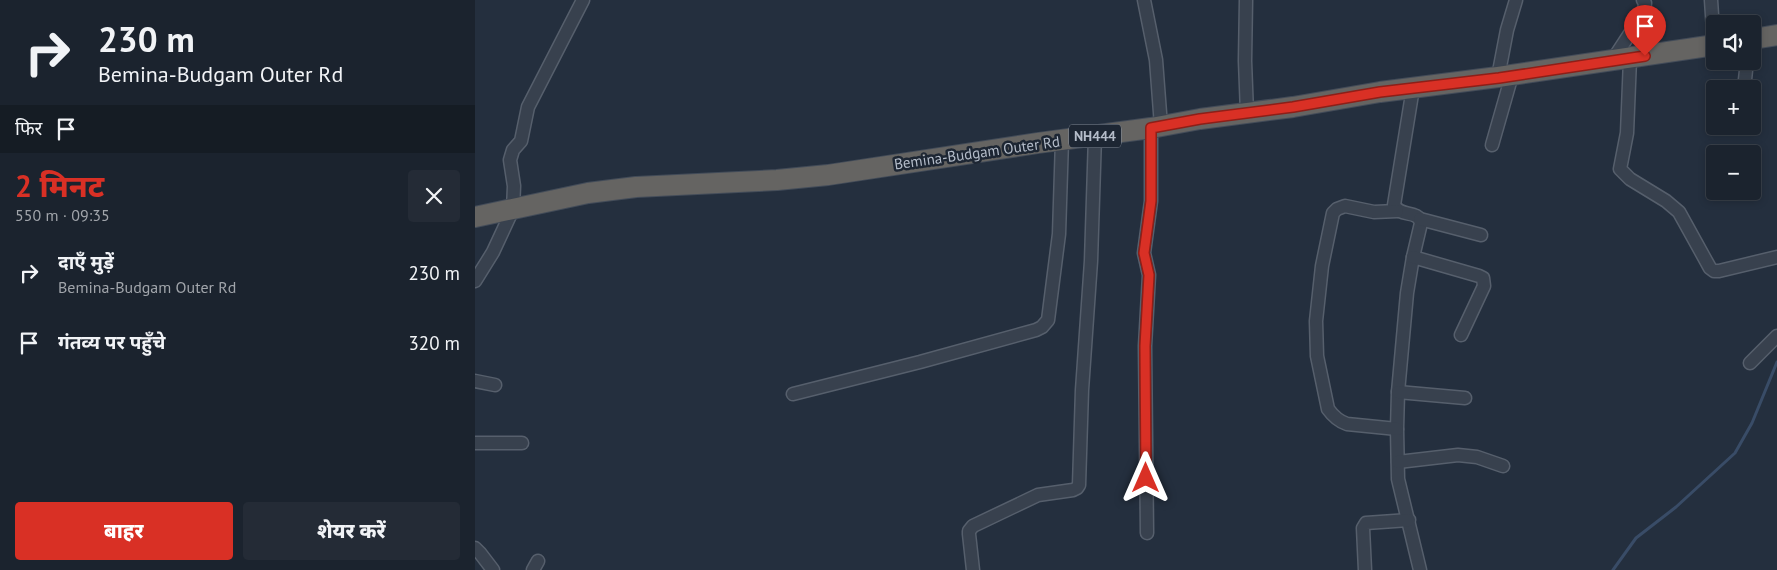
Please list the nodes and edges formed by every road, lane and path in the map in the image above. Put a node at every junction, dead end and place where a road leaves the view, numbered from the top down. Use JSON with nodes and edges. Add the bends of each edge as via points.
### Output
{"nodes":[{"id":1,"x":583,"y":0,"type":"edge"},
{"id":2,"x":1144,"y":0,"type":"edge"},
{"id":3,"x":1246,"y":0,"type":"edge"},
{"id":4,"x":1516,"y":0,"type":"edge"},
{"id":5,"x":1643,"y":0,"type":"edge"},
{"id":6,"x":1711,"y":0,"type":"edge"},
{"id":7,"x":1712,"y":15,"type":"edge"},
{"id":8,"x":1777,"y":35,"type":"edge"},
{"id":9,"x":1761,"y":38,"type":"edge"},
{"id":10,"x":1706,"y":46,"type":"edge"},
{"id":11,"x":1621,"y":60,"type":"junction"},
{"id":12,"x":1505,"y":76,"type":"junction"},
{"id":13,"x":1413,"y":88,"type":"junction"},
{"id":14,"x":1247,"y":113,"type":"junction"},
{"id":15,"x":1157,"y":127,"type":"junction"},
{"id":16,"x":1095,"y":136,"type":"junction"},
{"id":17,"x":1062,"y":140,"type":"junction"},
{"id":18,"x":1492,"y":144,"type":"dead end"},
{"id":19,"x":513,"y":209,"type":"junction"},
{"id":20,"x":1397,"y":211,"type":"junction"},
{"id":21,"x":475,"y":217,"type":"edge"},
{"id":22,"x":1421,"y":219,"type":"junction"},
{"id":23,"x":1481,"y":235,"type":"dead end"},
{"id":24,"x":1413,"y":257,"type":"junction"},
{"id":25,"x":1777,"y":257,"type":"edge"},
{"id":26,"x":475,"y":281,"type":"edge"},
{"id":27,"x":1461,"y":334,"type":"dead end"},
{"id":28,"x":1777,"y":336,"type":"edge"},
{"id":29,"x":1749,"y":363,"type":"dead end"},
{"id":30,"x":475,"y":382,"type":"edge"},
{"id":31,"x":495,"y":385,"type":"dead end"},
{"id":32,"x":1398,"y":392,"type":"junction"},
{"id":33,"x":793,"y":394,"type":"dead end"},
{"id":34,"x":1465,"y":398,"type":"dead end"},
{"id":35,"x":1397,"y":429,"type":"junction"},
{"id":36,"x":475,"y":443,"type":"edge"},
{"id":37,"x":522,"y":443,"type":"dead end"},
{"id":38,"x":1398,"y":462,"type":"junction"},
{"id":39,"x":1503,"y":466,"type":"dead end"},
{"id":40,"x":1409,"y":520,"type":"junction"},
{"id":41,"x":1147,"y":533,"type":"dead end"},
{"id":42,"x":475,"y":548,"type":"edge"},
{"id":43,"x":493,"y":570,"type":"edge"},
{"id":44,"x":973,"y":570,"type":"edge"},
{"id":45,"x":1365,"y":570,"type":"edge"},
{"id":46,"x":1420,"y":570,"type":"edge"}],
"edges":[{"from":1,"to":19,"type":"street","via":[[528,107],[521,140],[513,150],[510,160]]},
{"from":2,"to":15,"type":"street","via":[[1156,60]]},
{"from":3,"to":14,"type":"street"},
{"from":4,"to":12,"type":"street","via":[[1507,30]]},
{"from":5,"to":11,"type":"street","via":[[1644,12]]},
{"from":6,"to":7,"type":"street"},
{"from":8,"to":9,"type":"highway"},
{"from":10,"to":11,"type":"highway","name":"Bemina-Budgam Outer Rd","number":"NH444"},
{"from":11,"to":12,"type":"highway","name":"Bemina-Budgam Outer Rd","number":"NH444"},
{"from":11,"to":25,"type":"street","via":[[1627,133],[1620,166],[1623,174],[1679,212],[1709,268],[1719,271]]},
{"from":12,"to":13,"type":"highway","name":"Bemina-Budgam Outer Rd","number":"NH444"},
{"from":12,"to":18,"type":"street"},
{"from":13,"to":14,"type":"highway","name":"Bemina-Budgam Outer Rd","number":"NH444"},
{"from":13,"to":20,"type":"street","via":[[1394,205]]},
{"from":14,"to":15,"type":"highway","name":"Bemina-Budgam Outer Rd","number":"NH444"},
{"from":15,"to":16,"type":"highway","name":"Bemina-Budgam Outer Rd","number":"NH444"},
{"from":15,"to":41,"type":"street","via":[[1144,253],[1149,275],[1145,346]]},
{"from":16,"to":17,"type":"highway","name":"Bemina-Budgam Outer Rd","number":"NH444"},
{"from":16,"to":44,"type":"street","via":[[1079,484],[1073,490],[1027,499],[973,526],[969,531]]},
{"from":17,"to":19,"type":"highway","name":"Bemina-Budgam Outer Rd","number":"NH444","via":[[820,176],[588,193]]},
{"from":17,"to":33,"type":"street","via":[[1057,250],[1045,324],[1035,330],[920,362]]},
{"from":19,"to":21,"type":"highway","name":"Bemina-Budgam Outer Rd","number":"NH444"},
{"from":19,"to":26,"type":"street"},
{"from":20,"to":22,"type":"street"},
{"from":20,"to":35,"type":"street","via":[[1374,212],[1341,206],[1333,213],[1322,266],[1316,321],[1317,356],[1331,414],[1347,424]]},
{"from":22,"to":23,"type":"street"},
{"from":22,"to":24,"type":"street"},
{"from":24,"to":27,"type":"street","via":[[1483,278],[1483,286]]},
{"from":24,"to":32,"type":"street"},
{"from":28,"to":29,"type":"street"},
{"from":30,"to":31,"type":"street"},
{"from":32,"to":34,"type":"street"},
{"from":32,"to":35,"type":"street"},
{"from":35,"to":38,"type":"street"},
{"from":36,"to":37,"type":"street"},
{"from":38,"to":39,"type":"street","via":[[1458,455],[1477,457]]},
{"from":38,"to":40,"type":"street"},
{"from":40,"to":45,"type":"street","via":[[1366,523],[1363,528]]},
{"from":40,"to":46,"type":"street"},
{"from":42,"to":43,"type":"street"}]}
